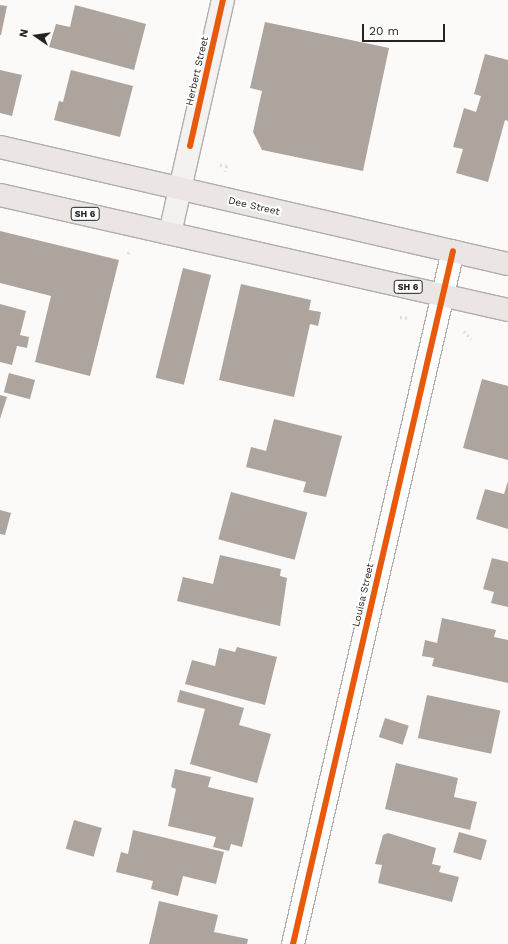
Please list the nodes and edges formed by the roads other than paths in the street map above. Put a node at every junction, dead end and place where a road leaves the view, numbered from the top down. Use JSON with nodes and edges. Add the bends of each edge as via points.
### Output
{"nodes":[{"id":1,"x":223,"y":0,"type":"edge"},
{"id":2,"x":0,"y":147,"type":"edge"},
{"id":3,"x":180,"y":188,"type":"junction"},
{"id":4,"x":0,"y":195,"type":"edge"},
{"id":5,"x":170,"y":234,"type":"junction"},
{"id":6,"x":453,"y":251,"type":"junction"},
{"id":7,"x":508,"y":264,"type":"edge"},
{"id":8,"x":443,"y":295,"type":"junction"},
{"id":9,"x":508,"y":310,"type":"edge"},
{"id":10,"x":293,"y":944,"type":"edge"}],
"edges":[{"from":1,"to":3,"type":"main road","name":"Herbert Street"},
{"from":2,"to":3,"type":"main road","name":"Dee Street"},
{"from":3,"to":5,"type":"main road","name":"Herbert Street"},
{"from":3,"to":6,"type":"main road","name":"Dee Street"},
{"from":4,"to":5,"type":"main road","number":"SH 6"},
{"from":5,"to":8,"type":"main road","number":"SH 6"},
{"from":6,"to":7,"type":"main road","name":"Dee Street"},
{"from":6,"to":8,"type":"street","name":"Louisa Street"},
{"from":8,"to":9,"type":"main road","number":"SH 6"},
{"from":8,"to":10,"type":"street","name":"Louisa Street"}]}
